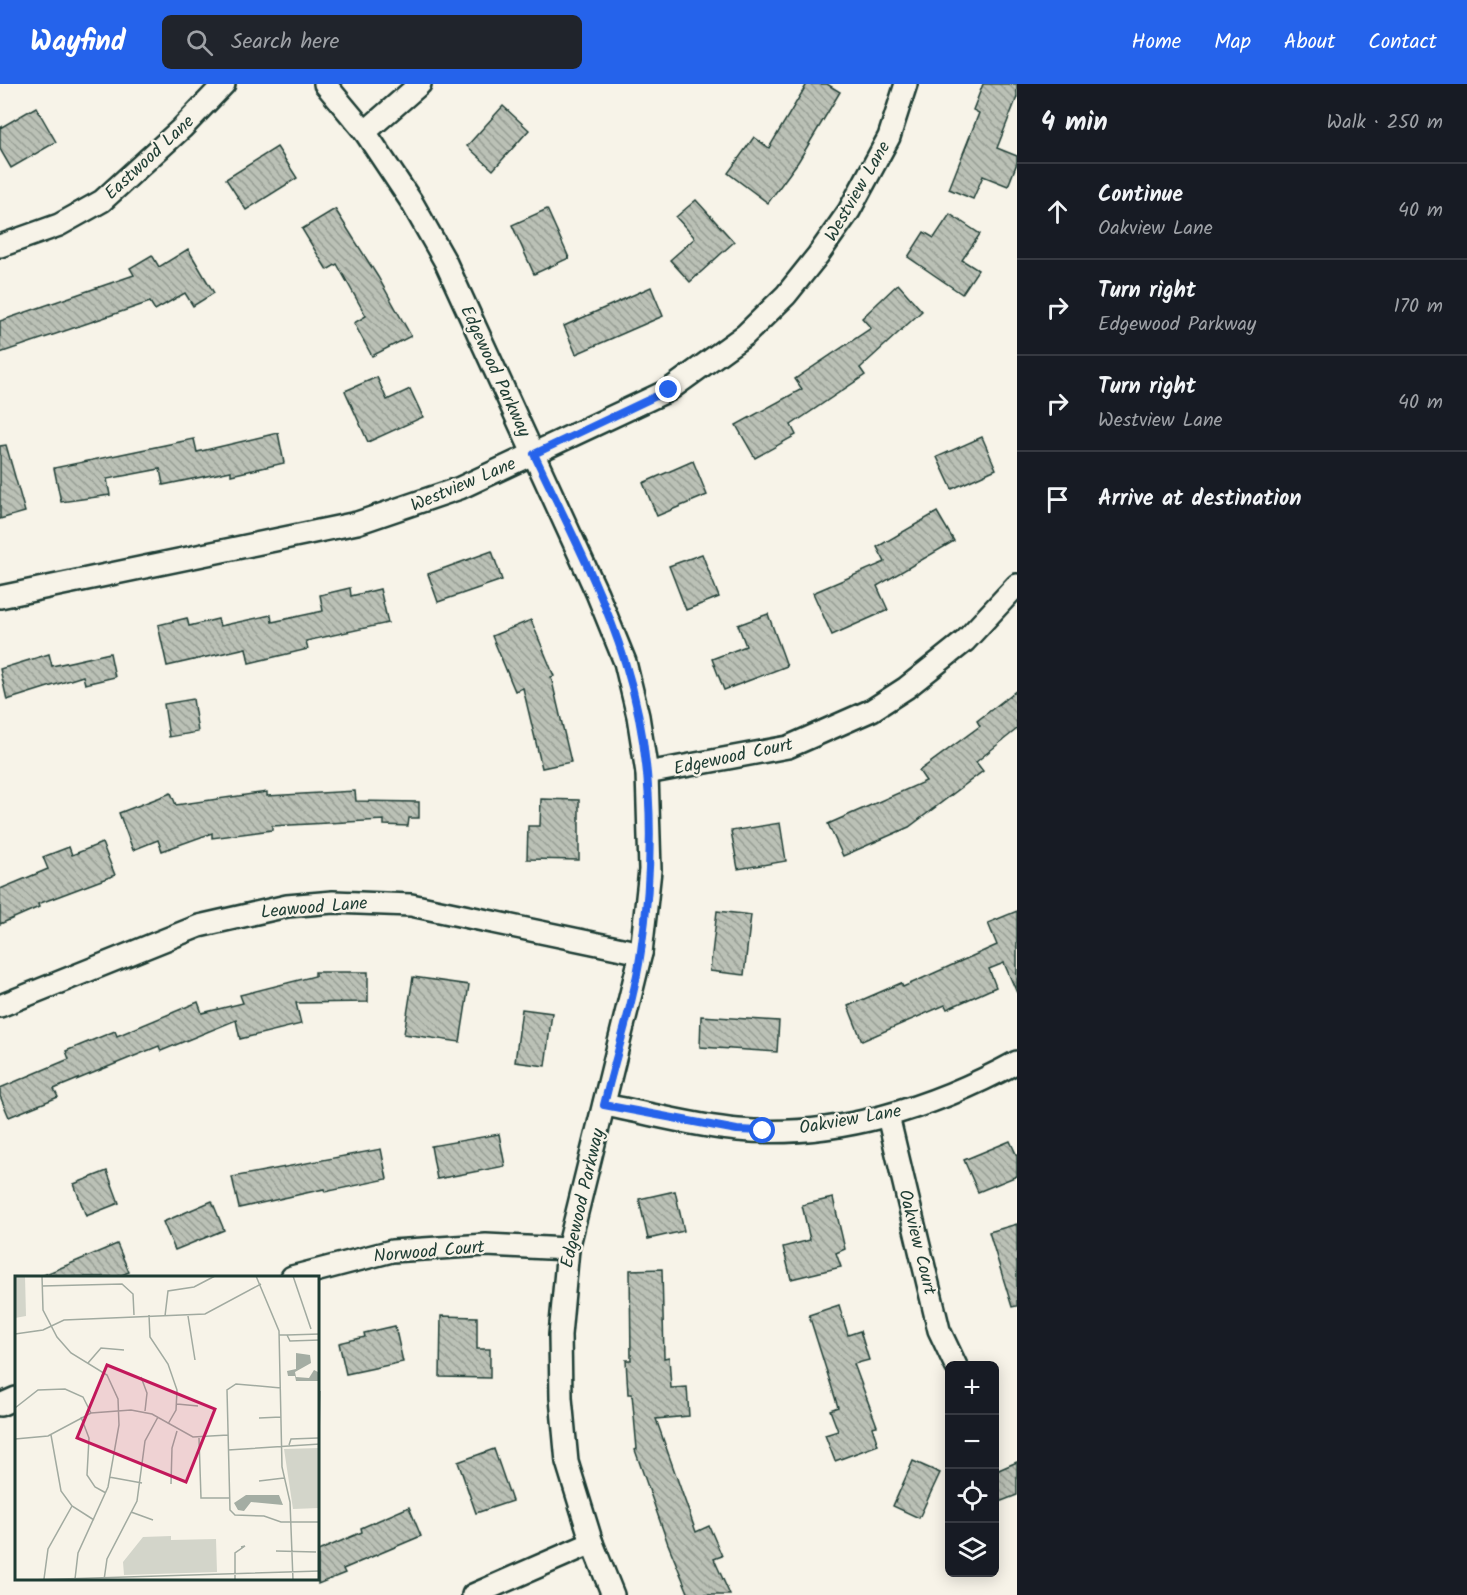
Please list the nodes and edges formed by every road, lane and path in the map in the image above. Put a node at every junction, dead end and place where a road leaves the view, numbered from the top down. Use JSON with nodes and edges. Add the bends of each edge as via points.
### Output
{"nodes":[{"id":1,"x":224,"y":84,"type":"edge"},
{"id":2,"x":325,"y":84,"type":"edge"},
{"id":3,"x":420,"y":84,"type":"edge"},
{"id":4,"x":906,"y":84,"type":"edge"},
{"id":5,"x":365,"y":132,"type":"junction"},
{"id":6,"x":0,"y":246,"type":"edge"},
{"id":7,"x":534,"y":454,"type":"junction"},
{"id":8,"x":1017,"y":585,"type":"edge"},
{"id":9,"x":0,"y":597,"type":"edge"},
{"id":10,"x":647,"y":773,"type":"junction"},
{"id":11,"x":641,"y":953,"type":"junction"},
{"id":12,"x":0,"y":1006,"type":"edge"},
{"id":13,"x":1017,"y":1062,"type":"edge"},
{"id":14,"x":604,"y":1105,"type":"junction"},
{"id":15,"x":888,"y":1116,"type":"junction"},
{"id":16,"x":568,"y":1249,"type":"junction"},
{"id":17,"x":296,"y":1276,"type":"edge"},
{"id":18,"x":954,"y":1361,"type":"edge"},
{"id":19,"x":15,"y":1398,"type":"edge"},
{"id":20,"x":0,"y":1405,"type":"edge"},
{"id":21,"x":592,"y":1543,"type":"junction"},
{"id":22,"x":473,"y":1595,"type":"edge"},
{"id":23,"x":613,"y":1595,"type":"edge"}],
"edges":[{"from":1,"to":6,"type":"street","name":"Eastwood Lane","via":[[102,201],[59,225]]},
{"from":2,"to":5,"type":"street","name":"Edgewood Parkway"},
{"from":3,"to":5,"type":"street"},
{"from":4,"to":7,"type":"street","name":"Westview Lane","via":[[889,137],[849,211],[786,295],[713,361],[669,390]]},
{"from":5,"to":7,"type":"street","name":"Edgewood Parkway","via":[[445,261]]},
{"from":7,"to":9,"type":"street","name":"Westview Lane","via":[[460,488],[357,523]]},
{"from":7,"to":10,"type":"street","name":"Edgewood Parkway","via":[[625,662]]},
{"from":8,"to":10,"type":"street","name":"Edgewood Court","via":[[965,641],[872,710],[788,747]]},
{"from":10,"to":11,"type":"street","name":"Edgewood Parkway","via":[[650,870]]},
{"from":11,"to":12,"type":"street","name":"Leawood Lane","via":[[411,905],[333,902],[287,906],[199,927]]},
{"from":11,"to":14,"type":"street","name":"Edgewood Parkway"},
{"from":13,"to":15,"type":"street","name":"Oakview Lane","via":[[955,1092]]},
{"from":14,"to":15,"type":"street","name":"Oakview Lane","via":[[737,1130],[809,1129]]},
{"from":14,"to":16,"type":"street","name":"Edgewood Parkway"},
{"from":15,"to":18,"type":"street","name":"Oakview Court","via":[[939,1330]]},
{"from":16,"to":17,"type":"street","name":"Norwood Court","via":[[486,1245],[392,1251]]},
{"from":16,"to":21,"type":"street","name":"Edgewood Parkway","via":[[561,1305],[561,1398],[567,1462]]},
{"from":19,"to":20,"type":"street"},
{"from":21,"to":22,"type":"street"},
{"from":21,"to":23,"type":"street","name":"Edgewood Parkway"}]}
